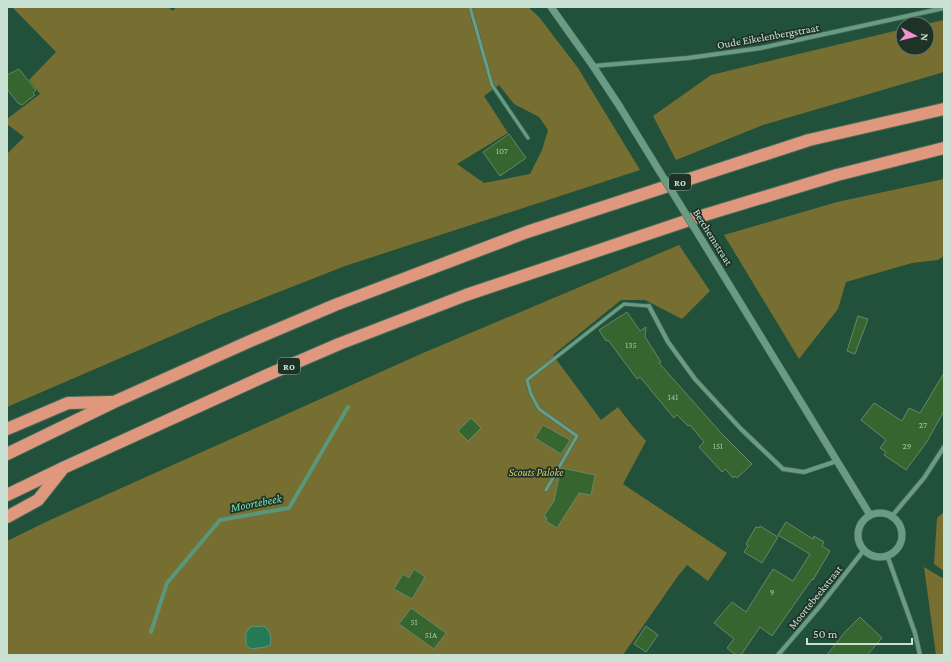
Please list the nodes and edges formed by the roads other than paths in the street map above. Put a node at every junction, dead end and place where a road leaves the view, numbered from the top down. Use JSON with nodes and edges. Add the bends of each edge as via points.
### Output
{"nodes":[{"id":1,"x":470,"y":7,"type":"edge"},
{"id":2,"x":551,"y":7,"type":"edge"},
{"id":3,"x":944,"y":8,"type":"edge"},
{"id":4,"x":593,"y":66,"type":"junction"},
{"id":5,"x":944,"y":109,"type":"edge"},
{"id":6,"x":528,"y":138,"type":"dead end"},
{"id":7,"x":944,"y":148,"type":"edge"},
{"id":8,"x":650,"y":306,"type":"joint"},
{"id":9,"x":114,"y":402,"type":"junction"},
{"id":10,"x":7,"y":429,"type":"edge"},
{"id":11,"x":944,"y":447,"type":"edge"},
{"id":12,"x":7,"y":454,"type":"edge"},
{"id":13,"x":837,"y":461,"type":"junction"},
{"id":14,"x":63,"y":468,"type":"junction"},
{"id":15,"x":546,"y":490,"type":"dead end"},
{"id":16,"x":7,"y":495,"type":"edge"},
{"id":17,"x":870,"y":515,"type":"junction"},
{"id":18,"x":892,"y":516,"type":"junction"},
{"id":19,"x":7,"y":517,"type":"edge"},
{"id":20,"x":864,"y":550,"type":"junction"},
{"id":21,"x":887,"y":555,"type":"junction"},
{"id":22,"x":778,"y":655,"type":"edge"},
{"id":23,"x":920,"y":655,"type":"edge"}],
"edges":[{"from":1,"to":6,"type":"lane","via":[[492,85]]},
{"from":2,"to":4,"type":"street","name":"Berchemstraat"},
{"from":3,"to":4,"type":"street","name":"Oude Eikelenbergstraat","via":[[761,48],[688,58]]},
{"from":4,"to":13,"type":"street","name":"Berchemstraat","bridge":true},
{"from":5,"to":9,"type":"highway","number":"R0","via":[[809,140],[526,232],[255,338]]},
{"from":7,"to":14,"type":"highway","number":"R0","via":[[837,175],[698,217],[466,295],[339,344]]},
{"from":8,"to":13,"type":"street","via":[[668,342],[694,379],[783,469],[804,472]]},
{"from":8,"to":15,"type":"lane","via":[[624,304],[527,380],[539,409],[577,436]]},
{"from":9,"to":10,"type":"highway","via":[[68,403]]},
{"from":9,"to":12,"type":"highway","number":"R0"},
{"from":11,"to":18,"type":"street","via":[[924,478]]},
{"from":13,"to":17,"type":"street","name":"Berchemstraat"},
{"from":14,"to":16,"type":"highway","number":"R0"},
{"from":14,"to":19,"type":"highway","via":[[38,500]]},
{"from":17,"to":18,"type":"street","via":[[884,513]]},
{"from":17,"to":20,"type":"street","via":[[861,525],[858,536]]},
{"from":18,"to":21,"type":"street","via":[[902,532],[901,540],[898,547]]},
{"from":20,"to":21,"type":"street","via":[[877,556]]},
{"from":20,"to":22,"type":"street","name":"Moortebeekstraat"},
{"from":21,"to":23,"type":"street","via":[[915,633]]}]}
